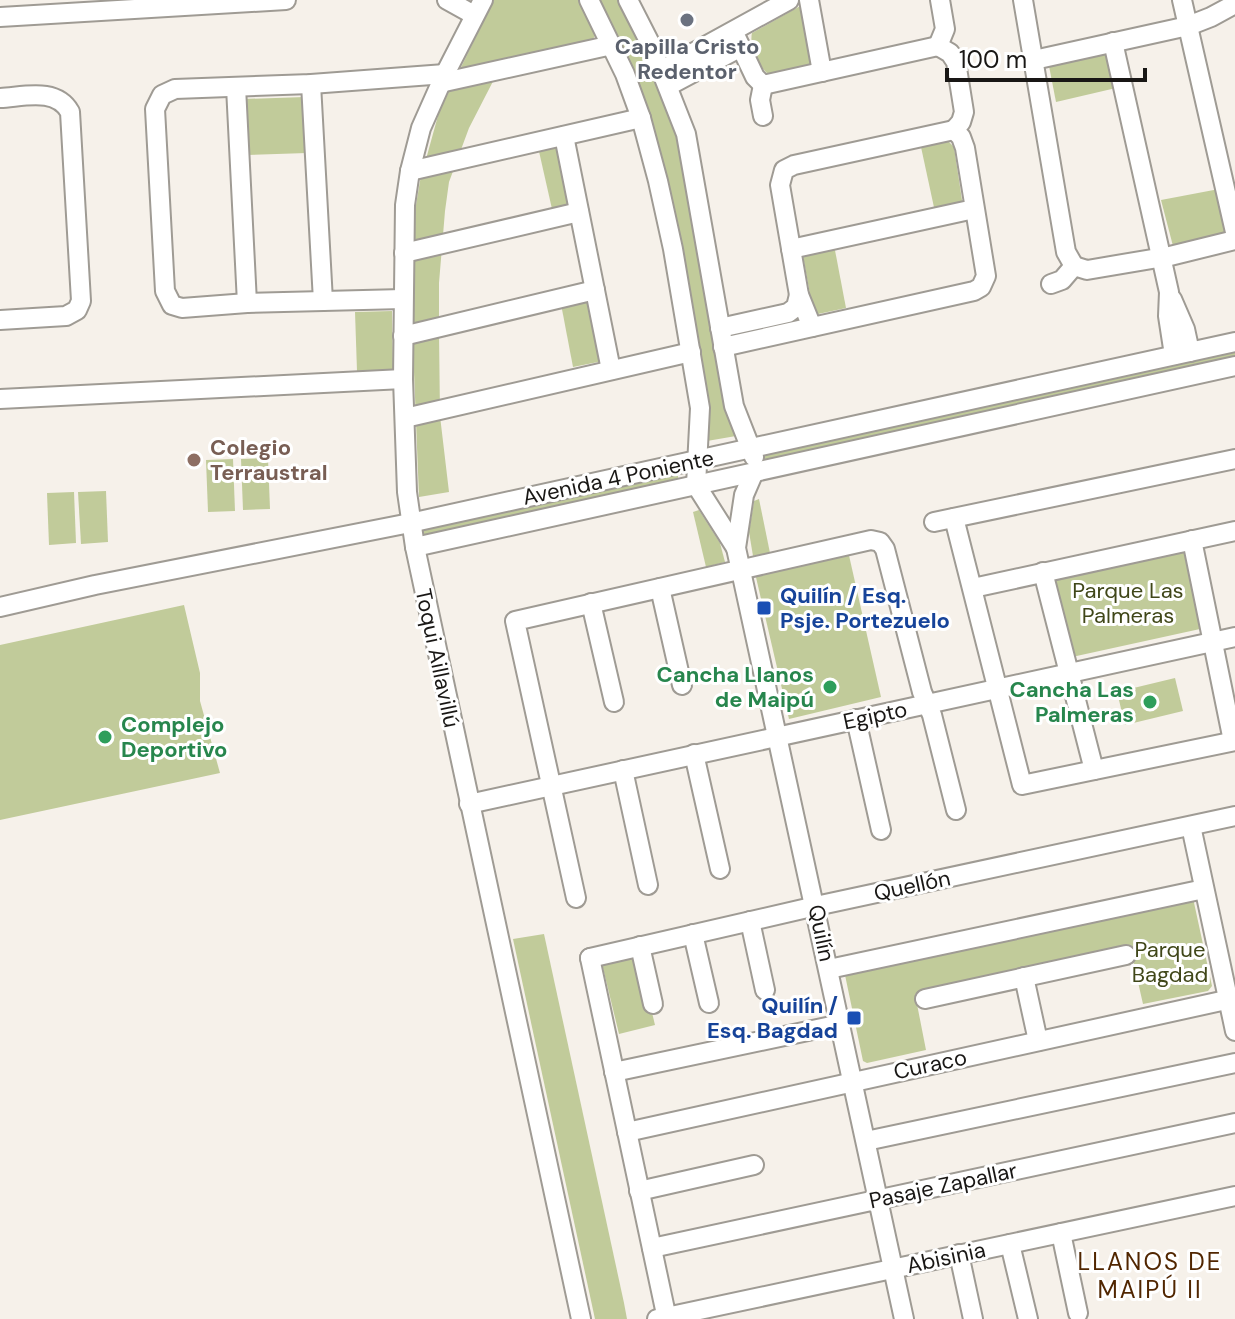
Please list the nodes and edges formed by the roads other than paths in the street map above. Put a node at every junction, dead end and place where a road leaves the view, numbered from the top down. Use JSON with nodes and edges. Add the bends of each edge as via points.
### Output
{"nodes":[{"id":1,"x":286,"y":0,"type":"edge"},
{"id":2,"x":447,"y":0,"type":"edge"},
{"id":3,"x":589,"y":0,"type":"edge"},
{"id":4,"x":628,"y":0,"type":"edge"},
{"id":5,"x":789,"y":0,"type":"edge"},
{"id":6,"x":809,"y":0,"type":"edge"},
{"id":7,"x":940,"y":0,"type":"edge"},
{"id":8,"x":1023,"y":0,"type":"edge"},
{"id":9,"x":1182,"y":0,"type":"edge"},
{"id":10,"x":184,"y":3,"type":"edge"},
{"id":11,"x":1235,"y":4,"type":"edge"},
{"id":12,"x":99,"y":6,"type":"edge"},
{"id":13,"x":478,"y":7,"type":"edge"},
{"id":14,"x":11,"y":11,"type":"edge"},
{"id":15,"x":1211,"y":17,"type":"junction"},
{"id":16,"x":1235,"y":17,"type":"edge"},
{"id":17,"x":1188,"y":26,"type":"junction"},
{"id":18,"x":737,"y":39,"type":"junction"},
{"id":19,"x":1113,"y":42,"type":"junction"},
{"id":20,"x":612,"y":45,"type":"junction"},
{"id":21,"x":938,"y":46,"type":"junction"},
{"id":22,"x":1034,"y":60,"type":"junction"},
{"id":23,"x":822,"y":72,"type":"junction"},
{"id":24,"x":443,"y":78,"type":"junction"},
{"id":25,"x":665,"y":78,"type":"junction"},
{"id":26,"x":311,"y":84,"type":"junction"},
{"id":27,"x":763,"y":85,"type":"junction"},
{"id":28,"x":236,"y":87,"type":"junction"},
{"id":29,"x":0,"y":98,"type":"edge"},
{"id":30,"x":763,"y":116,"type":"dead end"},
{"id":31,"x":641,"y":118,"type":"junction"},
{"id":32,"x":954,"y":130,"type":"junction"},
{"id":33,"x":564,"y":136,"type":"junction"},
{"id":34,"x":410,"y":171,"type":"junction"},
{"id":35,"x":974,"y":209,"type":"junction"},
{"id":36,"x":579,"y":212,"type":"junction"},
{"id":37,"x":1235,"y":232,"type":"edge"},
{"id":38,"x":1235,"y":240,"type":"edge"},
{"id":39,"x":705,"y":243,"type":"junction"},
{"id":40,"x":673,"y":249,"type":"junction"},
{"id":41,"x":791,"y":249,"type":"junction"},
{"id":42,"x":404,"y":253,"type":"junction"},
{"id":43,"x":1160,"y":256,"type":"junction"},
{"id":44,"x":1074,"y":266,"type":"junction"},
{"id":45,"x":1051,"y":284,"type":"dead end"},
{"id":46,"x":595,"y":290,"type":"junction"},
{"id":47,"x":799,"y":295,"type":"junction"},
{"id":48,"x":403,"y":299,"type":"junction"},
{"id":49,"x":323,"y":301,"type":"junction"},
{"id":50,"x":0,"y":303,"type":"edge"},
{"id":51,"x":247,"y":303,"type":"junction"},
{"id":52,"x":0,"y":320,"type":"edge"},
{"id":53,"x":812,"y":327,"type":"junction"},
{"id":54,"x":403,"y":336,"type":"junction"},
{"id":55,"x":722,"y":337,"type":"junction"},
{"id":56,"x":1235,"y":342,"type":"edge"},
{"id":57,"x":691,"y":352,"type":"junction"},
{"id":58,"x":1182,"y":353,"type":"junction"},
{"id":59,"x":1235,"y":366,"type":"edge"},
{"id":60,"x":611,"y":370,"type":"junction"},
{"id":61,"x":403,"y":379,"type":"junction"},
{"id":62,"x":0,"y":399,"type":"edge"},
{"id":63,"x":405,"y":418,"type":"junction"},
{"id":64,"x":751,"y":448,"type":"junction"},
{"id":65,"x":1235,"y":459,"type":"edge"},
{"id":66,"x":697,"y":460,"type":"junction"},
{"id":67,"x":754,"y":472,"type":"junction"},
{"id":68,"x":696,"y":485,"type":"junction"},
{"id":69,"x":954,"y":518,"type":"junction"},
{"id":70,"x":934,"y":522,"type":"dead end"},
{"id":71,"x":410,"y":523,"type":"junction"},
{"id":72,"x":1235,"y":531,"type":"edge"},
{"id":73,"x":1192,"y":540,"type":"junction"},
{"id":74,"x":415,"y":547,"type":"junction"},
{"id":75,"x":736,"y":548,"type":"junction"},
{"id":76,"x":741,"y":569,"type":"junction"},
{"id":77,"x":1043,"y":572,"type":"junction"},
{"id":78,"x":660,"y":588,"type":"junction"},
{"id":79,"x":973,"y":588,"type":"junction"},
{"id":80,"x":591,"y":603,"type":"junction"},
{"id":81,"x":0,"y":607,"type":"edge"},
{"id":82,"x":1235,"y":637,"type":"edge"},
{"id":83,"x":1213,"y":641,"type":"junction"},
{"id":84,"x":1069,"y":673,"type":"junction"},
{"id":85,"x":682,"y":685,"type":"dead end"},
{"id":86,"x":998,"y":688,"type":"junction"},
{"id":87,"x":614,"y":702,"type":"dead end"},
{"id":88,"x":927,"y":703,"type":"junction"},
{"id":89,"x":856,"y":719,"type":"junction"},
{"id":90,"x":778,"y":736,"type":"junction"},
{"id":91,"x":1234,"y":741,"type":"edge"},
{"id":92,"x":694,"y":754,"type":"junction"},
{"id":93,"x":623,"y":770,"type":"junction"},
{"id":94,"x":1094,"y":770,"type":"junction"},
{"id":95,"x":551,"y":786,"type":"junction"},
{"id":96,"x":469,"y":804,"type":"junction"},
{"id":97,"x":956,"y":810,"type":"dead end"},
{"id":98,"x":1235,"y":816,"type":"edge"},
{"id":99,"x":1191,"y":826,"type":"junction"},
{"id":100,"x":881,"y":830,"type":"dead end"},
{"id":101,"x":720,"y":869,"type":"dead end"},
{"id":102,"x":648,"y":885,"type":"dead end"},
{"id":103,"x":1204,"y":889,"type":"junction"},
{"id":104,"x":576,"y":898,"type":"dead end"},
{"id":105,"x":816,"y":906,"type":"junction"},
{"id":106,"x":750,"y":921,"type":"junction"},
{"id":107,"x":693,"y":934,"type":"junction"},
{"id":108,"x":1235,"y":936,"type":"edge"},
{"id":109,"x":1215,"y":940,"type":"junction"},
{"id":110,"x":640,"y":946,"type":"junction"},
{"id":111,"x":1126,"y":955,"type":"dead end"},
{"id":112,"x":829,"y":969,"type":"junction"},
{"id":113,"x":1024,"y":977,"type":"junction"},
{"id":114,"x":765,"y":990,"type":"dead end"},
{"id":115,"x":925,"y":999,"type":"dead end"},
{"id":116,"x":1232,"y":999,"type":"edge"},
{"id":117,"x":709,"y":1003,"type":"dead end"},
{"id":118,"x":653,"y":1004,"type":"dead end"},
{"id":119,"x":841,"y":1024,"type":"junction"},
{"id":120,"x":1235,"y":1031,"type":"edge"},
{"id":121,"x":1038,"y":1041,"type":"junction"},
{"id":122,"x":1235,"y":1063,"type":"edge"},
{"id":123,"x":614,"y":1072,"type":"junction"},
{"id":124,"x":853,"y":1080,"type":"junction"},
{"id":125,"x":1235,"y":1123,"type":"edge"},
{"id":126,"x":627,"y":1132,"type":"junction"},
{"id":127,"x":866,"y":1141,"type":"junction"},
{"id":128,"x":754,"y":1165,"type":"dead end"},
{"id":129,"x":639,"y":1191,"type":"junction"},
{"id":130,"x":1235,"y":1196,"type":"edge"},
{"id":131,"x":878,"y":1199,"type":"junction"},
{"id":132,"x":1061,"y":1233,"type":"junction"},
{"id":133,"x":1010,"y":1244,"type":"junction"},
{"id":134,"x":652,"y":1248,"type":"junction"},
{"id":135,"x":959,"y":1254,"type":"junction"},
{"id":136,"x":893,"y":1268,"type":"junction"},
{"id":137,"x":1078,"y":1313,"type":"dead end"},
{"id":138,"x":663,"y":1318,"type":"edge"},
{"id":139,"x":581,"y":1319,"type":"edge"},
{"id":140,"x":904,"y":1319,"type":"edge"},
{"id":141,"x":973,"y":1319,"type":"edge"},
{"id":142,"x":1028,"y":1319,"type":"edge"}],
"edges":[{"from":1,"to":10,"type":"street"},
{"from":2,"to":13,"type":"street"},
{"from":3,"to":20,"type":"street"},
{"from":4,"to":25,"type":"street"},
{"from":5,"to":18,"type":"street"},
{"from":6,"to":23,"type":"street"},
{"from":7,"to":21,"type":"street","via":[[945,29]]},
{"from":8,"to":22,"type":"street"},
{"from":9,"to":17,"type":"street"},
{"from":10,"to":12,"type":"street"},
{"from":11,"to":15,"type":"street"},
{"from":12,"to":14,"type":"street"},
{"from":13,"to":24,"type":"street","name":"Toqui Aillavillú"},
{"from":15,"to":16,"type":"street"},
{"from":15,"to":17,"type":"street"},
{"from":17,"to":19,"type":"street"},
{"from":17,"to":37,"type":"street"},
{"from":18,"to":25,"type":"street"},
{"from":18,"to":27,"type":"street"},
{"from":19,"to":22,"type":"street"},
{"from":19,"to":43,"type":"street"},
{"from":20,"to":24,"type":"street"},
{"from":20,"to":31,"type":"street"},
{"from":21,"to":23,"type":"street"},
{"from":21,"to":32,"type":"street","via":[[956,62],[964,112]]},
{"from":22,"to":44,"type":"street","via":[[1066,252]]},
{"from":23,"to":27,"type":"street"},
{"from":24,"to":26,"type":"street"},
{"from":24,"to":34,"type":"street","name":"Toqui Aillavillú","via":[[421,128]]},
{"from":25,"to":39,"type":"street","via":[[686,134]]},
{"from":26,"to":28,"type":"street"},
{"from":26,"to":49,"type":"street"},
{"from":27,"to":30,"type":"street"},
{"from":28,"to":51,"type":"street"},
{"from":28,"to":51,"type":"street","via":[[175,89],[162,95],[155,109],[165,291],[172,305],[182,308]]},
{"from":29,"to":52,"type":"street","via":[[47,96],[63,102],[71,118],[81,301],[66,316]]},
{"from":31,"to":33,"type":"street"},
{"from":31,"to":40,"type":"street"},
{"from":32,"to":35,"type":"street","via":[[965,148]]},
{"from":32,"to":41,"type":"street","via":[[789,167],[780,185]]},
{"from":33,"to":34,"type":"street"},
{"from":33,"to":36,"type":"street"},
{"from":34,"to":42,"type":"street","name":"Toqui Aillavillú"},
{"from":35,"to":41,"type":"street"},
{"from":35,"to":53,"type":"street","via":[[985,281],[974,291]]},
{"from":36,"to":42,"type":"street"},
{"from":36,"to":46,"type":"street"},
{"from":38,"to":43,"type":"street"},
{"from":39,"to":40,"type":"street","via":[[697,234],[686,233]]},
{"from":39,"to":55,"type":"street"},
{"from":40,"to":57,"type":"street"},
{"from":41,"to":47,"type":"street"},
{"from":42,"to":48,"type":"street","name":"Toqui Aillavillú"},
{"from":43,"to":44,"type":"street","via":[[1087,270]]},
{"from":43,"to":58,"type":"street","via":[[1185,329]]},
{"from":44,"to":45,"type":"street"},
{"from":46,"to":54,"type":"street"},
{"from":46,"to":60,"type":"street"},
{"from":47,"to":53,"type":"street"},
{"from":47,"to":55,"type":"street","via":[[788,313]]},
{"from":48,"to":49,"type":"street"},
{"from":48,"to":54,"type":"street","name":"Toqui Aillavillú"},
{"from":49,"to":51,"type":"street"},
{"from":50,"to":52,"type":"street"},
{"from":53,"to":55,"type":"street"},
{"from":54,"to":61,"type":"street","name":"Toqui Aillavillú"},
{"from":55,"to":64,"type":"street","via":[[734,406]]},
{"from":56,"to":58,"type":"street","name":"Avenida 4 Poniente"},
{"from":57,"to":60,"type":"street"},
{"from":57,"to":66,"type":"street","via":[[700,408]]},
{"from":58,"to":64,"type":"street","name":"Avenida 4 Poniente"},
{"from":59,"to":67,"type":"street","name":"Avenida 4 Poniente"},
{"from":60,"to":63,"type":"street"},
{"from":61,"to":62,"type":"street"},
{"from":61,"to":63,"type":"street","name":"Toqui Aillavillú"},
{"from":63,"to":71,"type":"street","name":"Toqui Aillavillú"},
{"from":64,"to":66,"type":"street","name":"Avenida 4 Poniente"},
{"from":64,"to":67,"type":"street"},
{"from":65,"to":69,"type":"street"},
{"from":66,"to":68,"type":"street"},
{"from":66,"to":71,"type":"street","name":"Avenida 4 Poniente"},
{"from":67,"to":68,"type":"street","name":"Avenida 4 Poniente"},
{"from":67,"to":75,"type":"street","name":"Quilín","via":[[744,495]]},
{"from":68,"to":74,"type":"street","name":"Avenida 4 Poniente"},
{"from":68,"to":75,"type":"street","name":"Quilín"},
{"from":69,"to":70,"type":"street"},
{"from":69,"to":79,"type":"street"},
{"from":71,"to":74,"type":"street","name":"Toqui Aillavillú"},
{"from":71,"to":81,"type":"street","name":"Avenida 4 Poniente"},
{"from":72,"to":73,"type":"street"},
{"from":73,"to":77,"type":"street"},
{"from":73,"to":83,"type":"street"},
{"from":74,"to":96,"type":"street","name":"Toqui Aillavillú"},
{"from":75,"to":76,"type":"street","name":"Quilín"},
{"from":76,"to":78,"type":"street"},
{"from":76,"to":88,"type":"street","via":[[880,542]]},
{"from":76,"to":90,"type":"street","name":"Quilín"},
{"from":77,"to":79,"type":"street"},
{"from":77,"to":84,"type":"street"},
{"from":78,"to":80,"type":"street"},
{"from":78,"to":85,"type":"street"},
{"from":79,"to":86,"type":"street"},
{"from":80,"to":87,"type":"street"},
{"from":80,"to":95,"type":"street","via":[[515,621]]},
{"from":82,"to":83,"type":"street","name":"Egipto"},
{"from":83,"to":84,"type":"street","name":"Egipto"},
{"from":83,"to":91,"type":"street"},
{"from":84,"to":86,"type":"street","name":"Egipto"},
{"from":84,"to":94,"type":"street"},
{"from":86,"to":88,"type":"street","name":"Egipto"},
{"from":86,"to":94,"type":"street","via":[[1022,785]]},
{"from":88,"to":89,"type":"street","name":"Egipto"},
{"from":88,"to":97,"type":"street"},
{"from":89,"to":90,"type":"street","name":"Egipto"},
{"from":89,"to":100,"type":"street"},
{"from":90,"to":92,"type":"street","name":"Egipto"},
{"from":90,"to":105,"type":"street","name":"Quilín"},
{"from":91,"to":94,"type":"street"},
{"from":92,"to":93,"type":"street","name":"Egipto"},
{"from":92,"to":101,"type":"street"},
{"from":93,"to":95,"type":"street","name":"Egipto"},
{"from":93,"to":102,"type":"street"},
{"from":95,"to":96,"type":"street","name":"Egipto"},
{"from":95,"to":104,"type":"street"},
{"from":96,"to":139,"type":"street","name":"Toqui Aillavillú"},
{"from":98,"to":99,"type":"street","name":"Quellón"},
{"from":99,"to":103,"type":"street"},
{"from":99,"to":105,"type":"street","name":"Quellón"},
{"from":103,"to":109,"type":"street"},
{"from":103,"to":112,"type":"street"},
{"from":105,"to":106,"type":"street","name":"Quellón"},
{"from":105,"to":112,"type":"street","name":"Quilín"},
{"from":106,"to":107,"type":"street","name":"Quellón"},
{"from":106,"to":114,"type":"street"},
{"from":107,"to":110,"type":"street","name":"Quellón"},
{"from":107,"to":117,"type":"street"},
{"from":108,"to":109,"type":"street"},
{"from":109,"to":116,"type":"street"},
{"from":110,"to":118,"type":"street"},
{"from":110,"to":123,"type":"street","name":"Quellón","via":[[584,951]]},
{"from":111,"to":113,"type":"street"},
{"from":112,"to":119,"type":"street","name":"Quilín"},
{"from":113,"to":115,"type":"street"},
{"from":113,"to":121,"type":"street"},
{"from":116,"to":120,"type":"street"},
{"from":116,"to":121,"type":"street","name":"Curaco"},
{"from":119,"to":123,"type":"street"},
{"from":119,"to":124,"type":"street","name":"Quilín"},
{"from":121,"to":124,"type":"street","name":"Curaco"},
{"from":122,"to":127,"type":"street"},
{"from":123,"to":126,"type":"street"},
{"from":124,"to":126,"type":"street","name":"Curaco"},
{"from":124,"to":127,"type":"street","name":"Quilín"},
{"from":125,"to":131,"type":"street","name":"Pasaje Zapallar"},
{"from":126,"to":129,"type":"street"},
{"from":127,"to":131,"type":"street","name":"Quilín"},
{"from":128,"to":129,"type":"street"},
{"from":129,"to":134,"type":"street"},
{"from":130,"to":132,"type":"street","name":"Abisinia"},
{"from":131,"to":134,"type":"street","name":"Pasaje Zapallar"},
{"from":131,"to":136,"type":"street","name":"Quilín"},
{"from":132,"to":133,"type":"street","name":"Abisinia"},
{"from":132,"to":137,"type":"street"},
{"from":133,"to":135,"type":"street","name":"Abisinia"},
{"from":133,"to":142,"type":"street"},
{"from":134,"to":138,"type":"street"},
{"from":135,"to":136,"type":"street","name":"Abisinia"},
{"from":135,"to":141,"type":"street"},
{"from":136,"to":138,"type":"street","name":"Abisinia"},
{"from":136,"to":140,"type":"street","name":"Quilín"}]}
